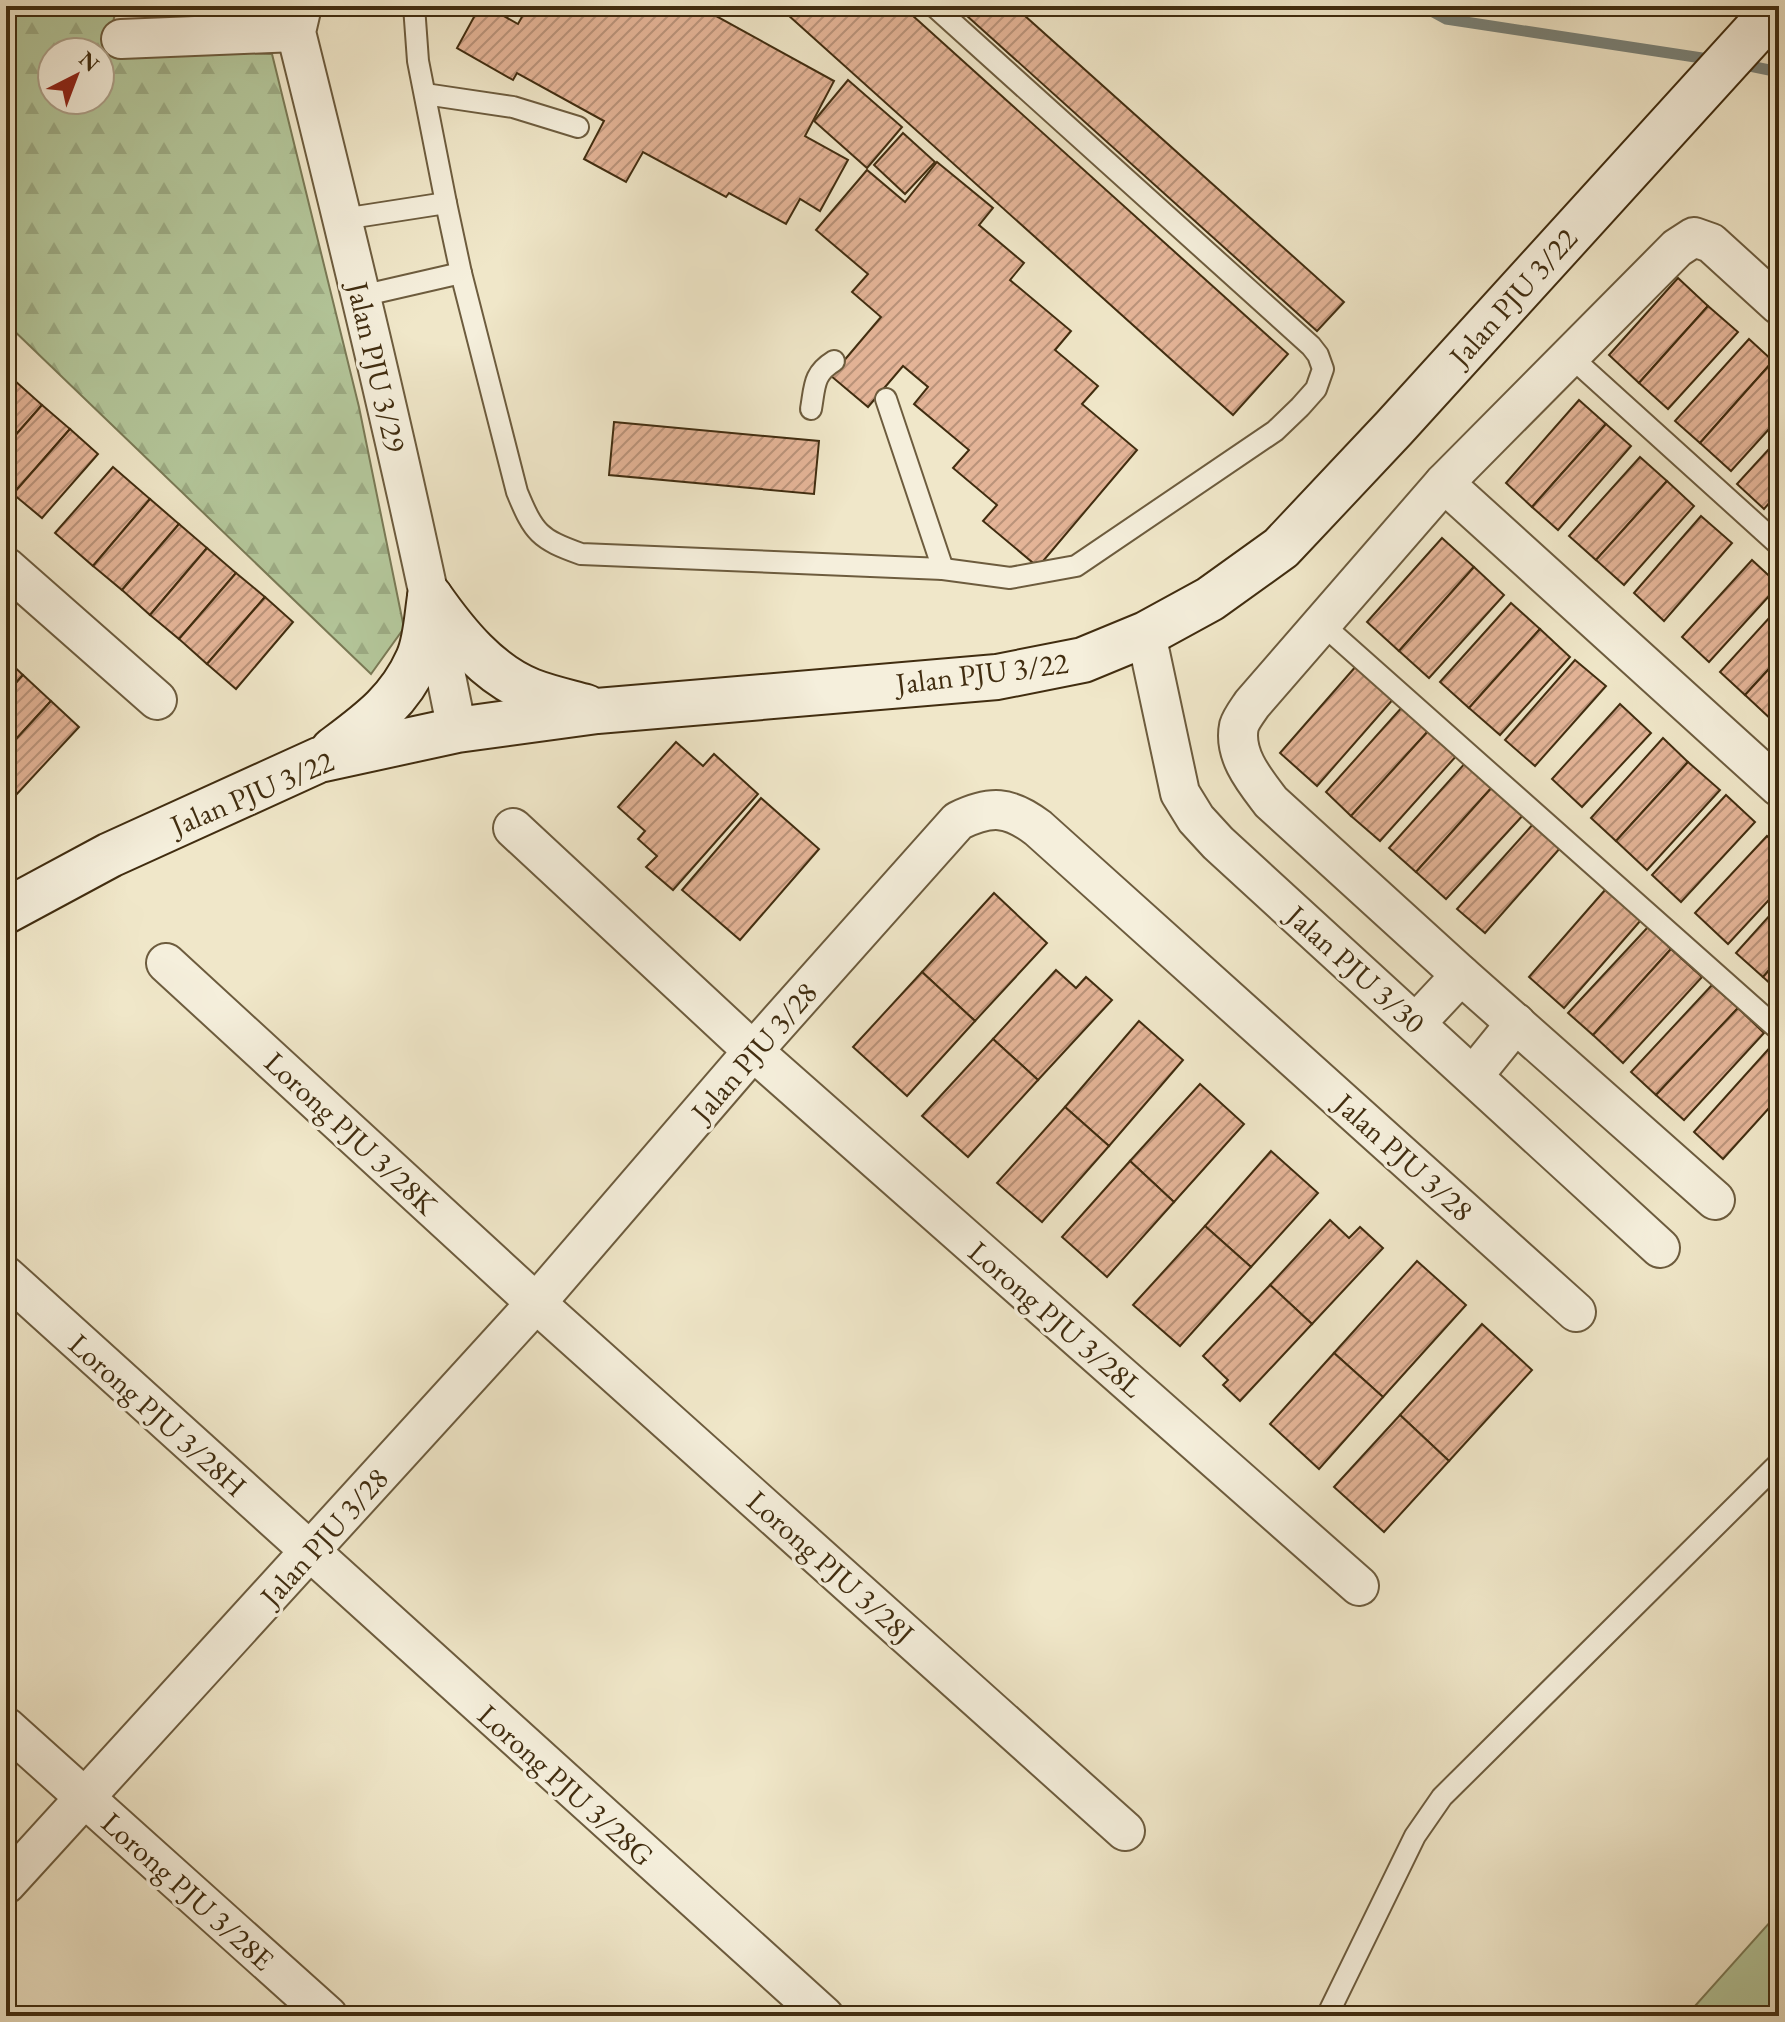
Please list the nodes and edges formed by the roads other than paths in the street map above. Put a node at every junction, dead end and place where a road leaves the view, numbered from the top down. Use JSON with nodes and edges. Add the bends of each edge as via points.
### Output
{"nodes":[{"id":1,"x":414,"y":6,"type":"edge"},
{"id":2,"x":934,"y":6,"type":"edge"},
{"id":3,"x":1778,"y":6,"type":"edge"},
{"id":4,"x":299,"y":19,"type":"edge"},
{"id":5,"x":121,"y":39,"type":"dead end"},
{"id":6,"x":425,"y":94,"type":"junction"},
{"id":7,"x":578,"y":127,"type":"dead end"},
{"id":8,"x":446,"y":203,"type":"junction"},
{"id":9,"x":343,"y":219,"type":"junction"},
{"id":10,"x":461,"y":273,"type":"junction"},
{"id":11,"x":361,"y":296,"type":"junction"},
{"id":12,"x":1779,"y":305,"type":"edge"},
{"id":13,"x":1570,"y":356,"type":"junction"},
{"id":14,"x":834,"y":361,"type":"dead end"},
{"id":15,"x":886,"y":399,"type":"dead end"},
{"id":16,"x":811,"y":409,"type":"dead end"},
{"id":17,"x":1444,"y":483,"type":"junction"},
{"id":18,"x":1779,"y":545,"type":"edge"},
{"id":19,"x":6,"y":567,"type":"edge"},
{"id":20,"x":943,"y":569,"type":"junction"},
{"id":21,"x":430,"y":597,"type":"junction"},
{"id":22,"x":1321,"y":623,"type":"junction"},
{"id":23,"x":1146,"y":634,"type":"junction"},
{"id":24,"x":157,"y":700,"type":"dead end"},
{"id":25,"x":597,"y":711,"type":"junction"},
{"id":26,"x":457,"y":730,"type":"junction"},
{"id":27,"x":319,"y":760,"type":"junction"},
{"id":28,"x":1779,"y":787,"type":"edge"},
{"id":29,"x":513,"y":828,"type":"dead end"},
{"id":30,"x":6,"y":911,"type":"edge"},
{"id":31,"x":166,"y":963,"type":"dead end"},
{"id":32,"x":1461,"y":975,"type":"junction"},
{"id":33,"x":1416,"y":1023,"type":"junction"},
{"id":34,"x":1516,"y":1023,"type":"junction"},
{"id":35,"x":1779,"y":1030,"type":"edge"},
{"id":36,"x":753,"y":1051,"type":"junction"},
{"id":37,"x":1473,"y":1076,"type":"junction"},
{"id":38,"x":1715,"y":1200,"type":"dead end"},
{"id":39,"x":1660,"y":1248,"type":"dead end"},
{"id":40,"x":6,"y":1276,"type":"edge"},
{"id":41,"x":536,"y":1303,"type":"junction"},
{"id":42,"x":1576,"y":1312,"type":"dead end"},
{"id":43,"x":1779,"y":1463,"type":"edge"},
{"id":44,"x":309,"y":1553,"type":"junction"},
{"id":45,"x":1359,"y":1586,"type":"dead end"},
{"id":46,"x":6,"y":1727,"type":"edge"},
{"id":47,"x":84,"y":1798,"type":"junction"},
{"id":48,"x":1125,"y":1831,"type":"dead end"},
{"id":49,"x":6,"y":1884,"type":"edge"},
{"id":50,"x":328,"y":2016,"type":"edge"},
{"id":51,"x":824,"y":2016,"type":"edge"},
{"id":52,"x":1327,"y":2016,"type":"edge"}],
"edges":[{"from":1,"to":6,"type":"lane"},
{"from":2,"to":20,"type":"lane","via":[[1311,346],[1323,369],[1316,389],[1275,431],[1076,566],[1010,578]]},
{"from":3,"to":23,"type":"street","name":"Jalan PJU 3/22","via":[[1281,548],[1210,599]]},
{"from":4,"to":5,"type":"street"},
{"from":4,"to":9,"type":"street","name":"Jalan PJU 3/29"},
{"from":6,"to":7,"type":"lane","via":[[513,107]]},
{"from":6,"to":8,"type":"lane"},
{"from":8,"to":9,"type":"lane"},
{"from":8,"to":10,"type":"lane"},
{"from":9,"to":11,"type":"street","name":"Jalan PJU 3/29"},
{"from":10,"to":11,"type":"lane"},
{"from":10,"to":20,"type":"lane","via":[[517,492],[529,521],[550,543],[581,554]]},
{"from":11,"to":21,"type":"street","name":"Jalan PJU 3/29"},
{"from":12,"to":13,"type":"street","via":[[1711,243],[1694,237]]},
{"from":13,"to":17,"type":"street"},
{"from":13,"to":18,"type":"lane"},
{"from":14,"to":16,"type":"lane","via":[[815,381]]},
{"from":15,"to":20,"type":"lane"},
{"from":17,"to":22,"type":"street"},
{"from":17,"to":28,"type":"street"},
{"from":19,"to":24,"type":"street"},
{"from":21,"to":25,"type":"street","via":[[452,628],[502,676],[530,691]]},
{"from":21,"to":26,"type":"street","name":"Jalan PJU 3/29"},
{"from":21,"to":27,"type":"street","via":[[419,657],[402,687],[380,715]]},
{"from":22,"to":32,"type":"street","via":[[1252,704],[1239,726],[1240,753],[1271,802]]},
{"from":22,"to":35,"type":"lane"},
{"from":23,"to":25,"type":"street","name":"Jalan PJU 3/22","via":[[1083,660],[997,677]]},
{"from":23,"to":33,"type":"street","name":"Jalan PJU 3/30","via":[[1180,793],[1196,819]]},
{"from":25,"to":26,"type":"street","name":"Jalan PJU 3/22"},
{"from":26,"to":27,"type":"street","name":"Jalan PJU 3/22"},
{"from":27,"to":30,"type":"street","name":"Jalan PJU 3/22","via":[[110,855]]},
{"from":29,"to":36,"type":"street","name":"Lorong PJU 3/28L"},
{"from":31,"to":41,"type":"street","name":"Lorong PJU 3/28K"},
{"from":32,"to":33,"type":"street"},
{"from":32,"to":34,"type":"street"},
{"from":33,"to":37,"type":"street","name":"Jalan PJU 3/30"},
{"from":34,"to":37,"type":"street"},
{"from":34,"to":38,"type":"street"},
{"from":36,"to":41,"type":"street","name":"Jalan PJU 3/28"},
{"from":36,"to":42,"type":"street","name":"Jalan PJU 3/28","via":[[958,821],[977,811],[1021,814]]},
{"from":36,"to":45,"type":"street","name":"Lorong PJU 3/28L"},
{"from":37,"to":39,"type":"street","name":"Jalan PJU 3/30"},
{"from":40,"to":44,"type":"street","name":"Lorong PJU 3/28H"},
{"from":41,"to":44,"type":"street","name":"Jalan PJU 3/28"},
{"from":41,"to":48,"type":"street","name":"Lorong PJU 3/28J"},
{"from":43,"to":52,"type":"lane","via":[[1442,1797],[1415,1836]]},
{"from":44,"to":47,"type":"street","name":"Jalan PJU 3/28"},
{"from":44,"to":51,"type":"street","name":"Lorong PJU 3/28G"},
{"from":46,"to":47,"type":"street","name":"Lorong PJU 3/28E"},
{"from":47,"to":49,"type":"street","name":"Jalan PJU 3/28"},
{"from":47,"to":50,"type":"street","name":"Lorong PJU 3/28E"}]}
